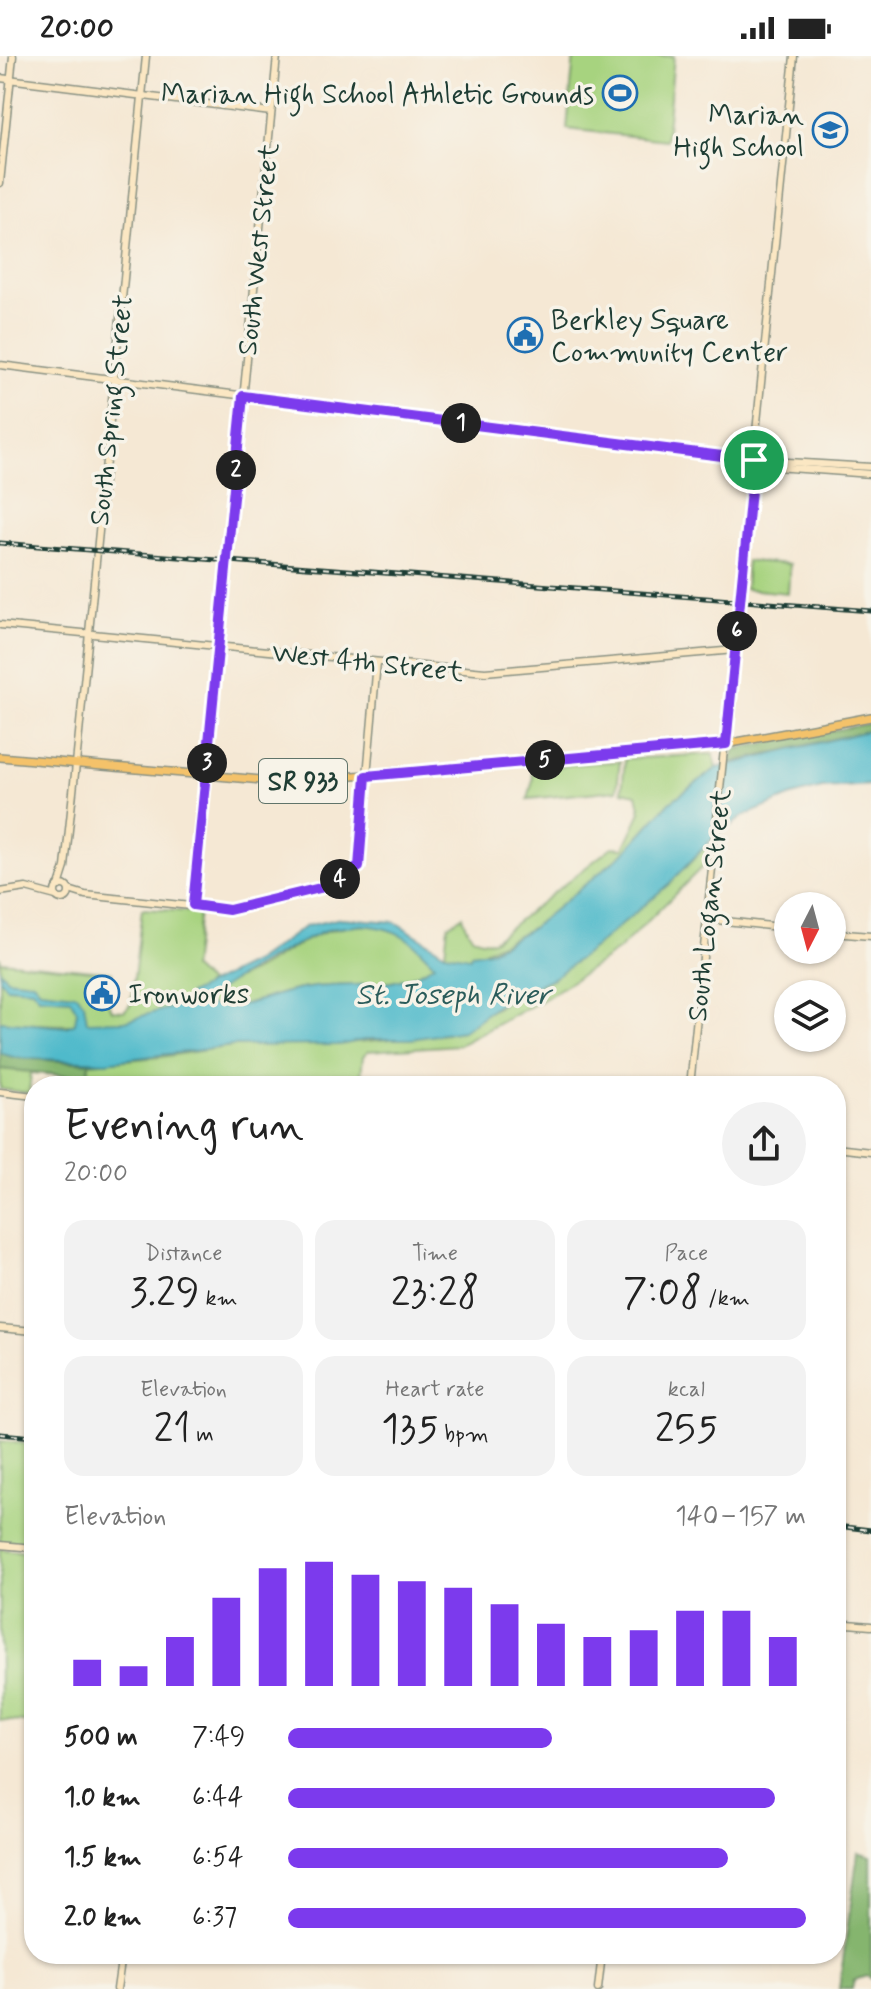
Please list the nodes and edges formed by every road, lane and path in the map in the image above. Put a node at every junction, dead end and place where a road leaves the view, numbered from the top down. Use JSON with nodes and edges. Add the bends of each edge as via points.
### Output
{"nodes":[{"id":1,"x":13,"y":56,"type":"edge"},
{"id":2,"x":146,"y":56,"type":"edge"},
{"id":3,"x":277,"y":56,"type":"edge"},
{"id":4,"x":794,"y":56,"type":"edge"},
{"id":5,"x":0,"y":78,"type":"edge"},
{"id":6,"x":10,"y":79,"type":"junction"},
{"id":7,"x":142,"y":96,"type":"junction"},
{"id":8,"x":271,"y":112,"type":"junction"},
{"id":9,"x":0,"y":183,"type":"edge"},
{"id":10,"x":0,"y":365,"type":"edge"},
{"id":11,"x":113,"y":379,"type":"junction"},
{"id":12,"x":243,"y":396,"type":"junction"},
{"id":13,"x":754,"y":460,"type":"junction"},
{"id":14,"x":871,"y":467,"type":"edge"},
{"id":15,"x":871,"y":474,"type":"edge"},
{"id":16,"x":0,"y":625,"type":"edge"},
{"id":17,"x":88,"y":634,"type":"junction"},
{"id":18,"x":218,"y":647,"type":"junction"},
{"id":19,"x":735,"y":650,"type":"junction"},
{"id":20,"x":377,"y":662,"type":"junction"},
{"id":21,"x":871,"y":717,"type":"edge"},
{"id":22,"x":726,"y":744,"type":"junction"},
{"id":23,"x":0,"y":757,"type":"edge"},
{"id":24,"x":76,"y":764,"type":"junction"},
{"id":25,"x":366,"y":776,"type":"junction"},
{"id":26,"x":206,"y":777,"type":"junction"},
{"id":27,"x":65,"y":867,"type":"junction"},
{"id":28,"x":58,"y":887,"type":"junction"},
{"id":29,"x":40,"y":890,"type":"junction"},
{"id":30,"x":0,"y":892,"type":"edge"},
{"id":31,"x":68,"y":892,"type":"junction"},
{"id":32,"x":56,"y":896,"type":"junction"},
{"id":33,"x":193,"y":905,"type":"junction"},
{"id":34,"x":707,"y":919,"type":"junction"},
{"id":35,"x":774,"y":926,"type":"edge"},
{"id":36,"x":846,"y":934,"type":"edge"},
{"id":37,"x":871,"y":936,"type":"edge"},
{"id":38,"x":691,"y":1076,"type":"edge"},
{"id":39,"x":0,"y":1092,"type":"edge"},
{"id":40,"x":24,"y":1095,"type":"edge"},
{"id":41,"x":846,"y":1149,"type":"edge"},
{"id":42,"x":871,"y":1152,"type":"edge"},
{"id":43,"x":0,"y":1328,"type":"edge"},
{"id":44,"x":24,"y":1330,"type":"edge"},
{"id":45,"x":0,"y":1545,"type":"edge"},
{"id":46,"x":24,"y":1547,"type":"edge"},
{"id":47,"x":846,"y":1624,"type":"edge"},
{"id":48,"x":871,"y":1626,"type":"edge"},
{"id":49,"x":121,"y":1964,"type":"edge"},
{"id":50,"x":601,"y":1964,"type":"edge"},
{"id":51,"x":119,"y":1986,"type":"edge"},
{"id":52,"x":598,"y":1989,"type":"edge"}],
"edges":[{"from":1,"to":6,"type":"street"},
{"from":2,"to":7,"type":"street","name":"South Spring Street"},
{"from":3,"to":8,"type":"street","name":"South West Street"},
{"from":4,"to":13,"type":"street","name":"South Logan Street"},
{"from":5,"to":6,"type":"street"},
{"from":6,"to":7,"type":"street"},
{"from":6,"to":9,"type":"street"},
{"from":7,"to":8,"type":"street"},
{"from":7,"to":11,"type":"street","name":"South Spring Street"},
{"from":8,"to":12,"type":"street","name":"South West Street"},
{"from":10,"to":11,"type":"street"},
{"from":11,"to":12,"type":"street"},
{"from":11,"to":17,"type":"street","name":"South Spring Street"},
{"from":12,"to":13,"type":"street"},
{"from":12,"to":18,"type":"street","name":"South West Street"},
{"from":13,"to":14,"type":"street"},
{"from":13,"to":15,"type":"street","via":[[776,467]]},
{"from":13,"to":19,"type":"street","name":"South Logan Street"},
{"from":16,"to":17,"type":"street","name":"West 4th Street"},
{"from":17,"to":18,"type":"street","name":"West 4th Street"},
{"from":17,"to":24,"type":"street","name":"South Spring Street"},
{"from":18,"to":20,"type":"street","name":"West 4th Street"},
{"from":18,"to":26,"type":"street","name":"South West Street"},
{"from":19,"to":20,"type":"street","name":"West 4th Street","via":[[485,672]]},
{"from":19,"to":22,"type":"street","name":"South Logan Street"},
{"from":20,"to":25,"type":"street"},
{"from":21,"to":22,"type":"main road","number":"SR 933"},
{"from":22,"to":25,"type":"main road","number":"SR 933"},
{"from":22,"to":34,"type":"street","name":"South Logan Street"},
{"from":23,"to":24,"type":"main road","number":"SR 933"},
{"from":24,"to":26,"type":"main road","number":"SR 933"},
{"from":24,"to":27,"type":"street","name":"South Spring Street"},
{"from":25,"to":26,"type":"main road","number":"SR 933","via":[[284,782]]},
{"from":25,"to":33,"type":"street","via":[[359,867],[320,888],[229,910]]},
{"from":26,"to":33,"type":"street","name":"South West Street"},
{"from":27,"to":28,"type":"street"},
{"from":27,"to":31,"type":"street"},
{"from":28,"to":29,"type":"street"},
{"from":28,"to":31,"type":"street"},
{"from":28,"to":32,"type":"street"},
{"from":29,"to":30,"type":"street"},
{"from":29,"to":32,"type":"street"},
{"from":31,"to":32,"type":"street","via":[[60,899]]},
{"from":31,"to":33,"type":"street"},
{"from":34,"to":35,"type":"street"},
{"from":34,"to":38,"type":"street","name":"South Logan Street"},
{"from":36,"to":37,"type":"street"},
{"from":39,"to":40,"type":"street"},
{"from":41,"to":42,"type":"street"},
{"from":43,"to":44,"type":"street"},
{"from":45,"to":46,"type":"street"},
{"from":47,"to":48,"type":"street"},
{"from":49,"to":51,"type":"street"},
{"from":50,"to":52,"type":"street"}]}
